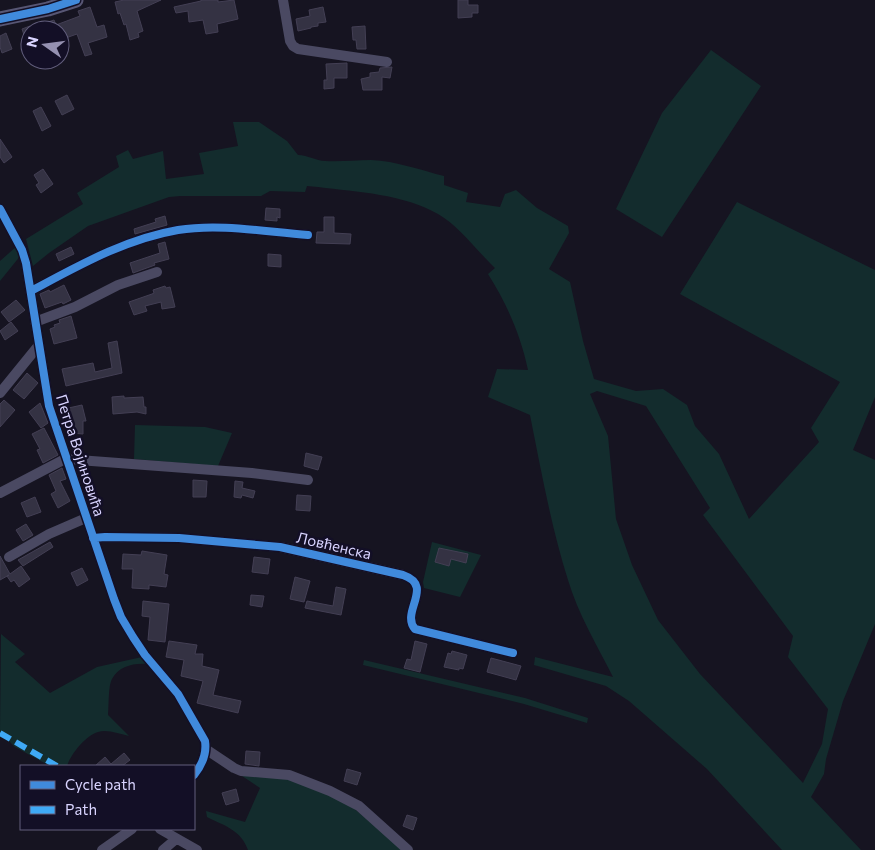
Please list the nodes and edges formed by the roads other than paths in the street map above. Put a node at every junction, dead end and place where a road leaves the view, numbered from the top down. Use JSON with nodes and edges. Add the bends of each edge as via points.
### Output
{"nodes":[{"id":1,"x":76,"y":0,"type":"edge"},
{"id":2,"x":283,"y":0,"type":"edge"},
{"id":3,"x":0,"y":19,"type":"edge"},
{"id":4,"x":388,"y":62,"type":"dead end"},
{"id":5,"x":0,"y":209,"type":"edge"},
{"id":6,"x":308,"y":235,"type":"dead end"},
{"id":7,"x":157,"y":272,"type":"dead end"},
{"id":8,"x":31,"y":291,"type":"junction"},
{"id":9,"x":35,"y":322,"type":"junction"},
{"id":10,"x":38,"y":345,"type":"junction"},
{"id":11,"x":0,"y":393,"type":"edge"},
{"id":12,"x":65,"y":459,"type":"junction"},
{"id":13,"x":308,"y":480,"type":"dead end"},
{"id":14,"x":0,"y":493,"type":"edge"},
{"id":15,"x":86,"y":518,"type":"junction"},
{"id":16,"x":93,"y":538,"type":"junction"},
{"id":17,"x":9,"y":557,"type":"dead end"},
{"id":18,"x":513,"y":654,"type":"dead end"},
{"id":19,"x":207,"y":750,"type":"junction"},
{"id":20,"x":195,"y":773,"type":"edge"},
{"id":21,"x":131,"y":830,"type":"edge"},
{"id":22,"x":162,"y":830,"type":"edge"},
{"id":23,"x":176,"y":839,"type":"junction"},
{"id":24,"x":102,"y":850,"type":"edge"},
{"id":25,"x":163,"y":850,"type":"edge"},
{"id":26,"x":197,"y":850,"type":"edge"},
{"id":27,"x":408,"y":850,"type":"edge"}],
"edges":[{"from":1,"to":3,"type":"main road"},
{"from":2,"to":4,"type":"street","via":[[290,41],[298,49]]},
{"from":5,"to":8,"type":"street","name":"Петра Војиновића","via":[[22,250]]},
{"from":6,"to":8,"type":"street","via":[[209,228],[172,231],[100,254]]},
{"from":7,"to":9,"type":"street","via":[[118,285],[75,307]]},
{"from":8,"to":9,"type":"street","name":"Петра Војиновића"},
{"from":9,"to":10,"type":"street","name":"Петра Војиновића"},
{"from":10,"to":11,"type":"street"},
{"from":10,"to":12,"type":"street","name":"Петра Војиновића","via":[[48,406]]},
{"from":12,"to":13,"type":"street","name":"Петра Војиновића"},
{"from":12,"to":14,"type":"street","name":"Петра Војиновића"},
{"from":12,"to":15,"type":"street","name":"Петра Војиновића"},
{"from":15,"to":16,"type":"street","name":"Петра Војиновића"},
{"from":15,"to":17,"type":"street","name":"Петра Војиновића"},
{"from":16,"to":18,"type":"street","name":"Ловћенска","via":[[179,538],[280,547],[403,575],[412,578],[416,585],[411,619],[415,629]]},
{"from":16,"to":19,"type":"street","name":"Петра Војиновића","via":[[121,617],[145,655],[178,694],[200,730]]},
{"from":19,"to":20,"type":"street"},
{"from":19,"to":27,"type":"street","via":[[234,768],[289,774],[346,799],[368,813]]},
{"from":21,"to":24,"type":"street"},
{"from":22,"to":23,"type":"street"},
{"from":23,"to":25,"type":"street"},
{"from":23,"to":26,"type":"street"}]}
